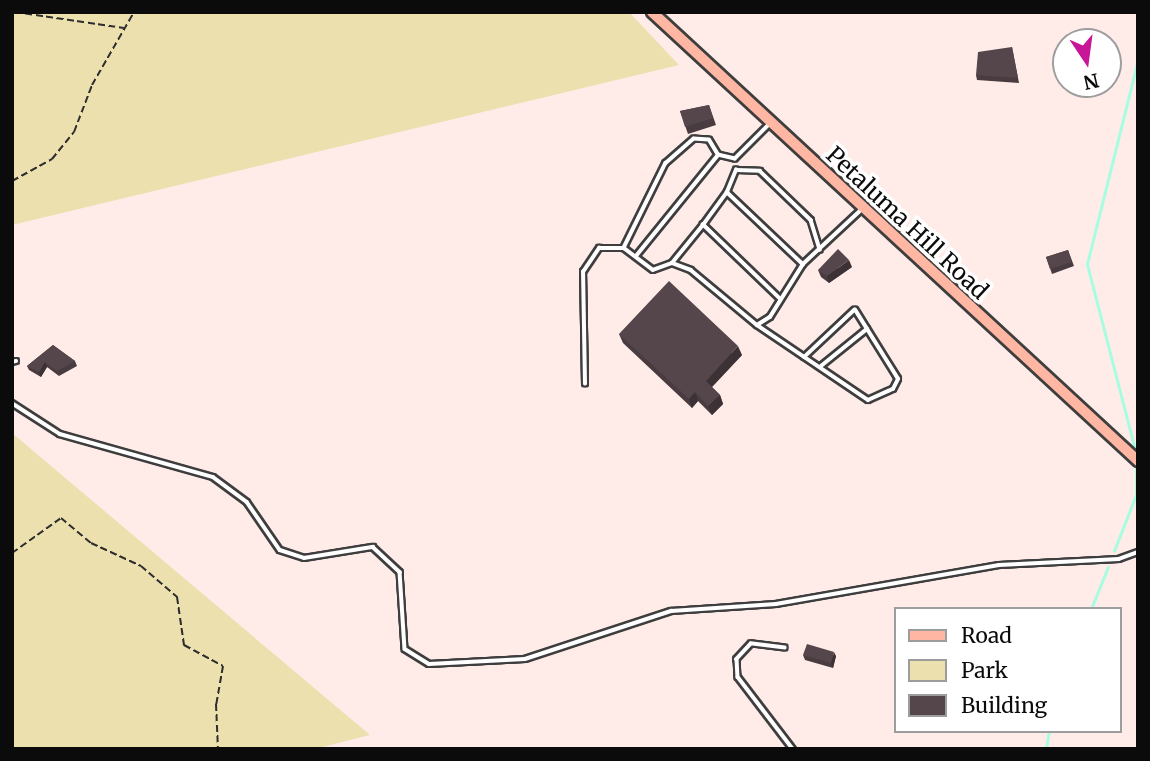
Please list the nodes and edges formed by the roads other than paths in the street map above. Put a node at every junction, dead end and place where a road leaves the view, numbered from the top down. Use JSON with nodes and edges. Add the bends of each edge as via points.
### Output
{"nodes":[{"id":1,"x":652,"y":12,"type":"edge"},
{"id":2,"x":770,"y":124,"type":"junction"},
{"id":3,"x":718,"y":155,"type":"junction"},
{"id":4,"x":735,"y":159,"type":"junction"},
{"id":5,"x":736,"y":170,"type":"junction"},
{"id":6,"x":727,"y":192,"type":"junction"},
{"id":7,"x":861,"y":210,"type":"junction"},
{"id":8,"x":703,"y":225,"type":"junction"},
{"id":9,"x":624,"y":248,"type":"junction"},
{"id":10,"x":820,"y":250,"type":"junction"},
{"id":11,"x":636,"y":256,"type":"junction"},
{"id":12,"x":672,"y":263,"type":"junction"},
{"id":13,"x":803,"y":264,"type":"junction"},
{"id":14,"x":780,"y":299,"type":"junction"},
{"id":15,"x":757,"y":325,"type":"junction"},
{"id":16,"x":867,"y":329,"type":"junction"},
{"id":17,"x":805,"y":357,"type":"junction"},
{"id":18,"x":821,"y":366,"type":"junction"},
{"id":19,"x":585,"y":384,"type":"dead end"},
{"id":20,"x":12,"y":403,"type":"edge"},
{"id":21,"x":1135,"y":459,"type":"edge"},
{"id":22,"x":1138,"y":552,"type":"edge"},
{"id":23,"x":785,"y":648,"type":"dead end"},
{"id":24,"x":793,"y":749,"type":"edge"}],
"edges":[{"from":1,"to":2,"type":"main road","name":"Petaluma Hill Road"},
{"from":2,"to":4,"type":"lane"},
{"from":2,"to":7,"type":"main road","name":"Petaluma Hill Road"},
{"from":3,"to":4,"type":"lane"},
{"from":3,"to":9,"type":"lane","via":[[709,140],[694,139],[666,163]]},
{"from":3,"to":11,"type":"lane"},
{"from":4,"to":5,"type":"lane"},
{"from":5,"to":6,"type":"lane"},
{"from":5,"to":10,"type":"lane","via":[[760,171],[811,220]]},
{"from":6,"to":8,"type":"lane"},
{"from":6,"to":13,"type":"lane"},
{"from":7,"to":10,"type":"lane"},
{"from":7,"to":21,"type":"main road","name":"Petaluma Hill Road"},
{"from":8,"to":12,"type":"lane"},
{"from":8,"to":14,"type":"lane"},
{"from":9,"to":11,"type":"lane"},
{"from":9,"to":19,"type":"lane","via":[[599,248],[583,272]]},
{"from":10,"to":13,"type":"lane"},
{"from":11,"to":12,"type":"lane","via":[[653,270]]},
{"from":12,"to":15,"type":"lane","via":[[691,270]]},
{"from":13,"to":14,"type":"lane"},
{"from":14,"to":15,"type":"lane"},
{"from":15,"to":17,"type":"lane"},
{"from":16,"to":17,"type":"lane","via":[[855,310]]},
{"from":16,"to":18,"type":"lane"},
{"from":16,"to":18,"type":"lane","via":[[898,379],[893,389],[868,400]]},
{"from":17,"to":18,"type":"lane"},
{"from":20,"to":22,"type":"lane","via":[[60,434],[214,477],[247,502],[280,550],[304,558],[373,547],[400,572],[405,649],[429,664],[525,659],[671,611],[776,604],[999,565],[1119,559]]},
{"from":23,"to":24,"type":"lane","via":[[751,644],[737,659],[738,677]]}]}
